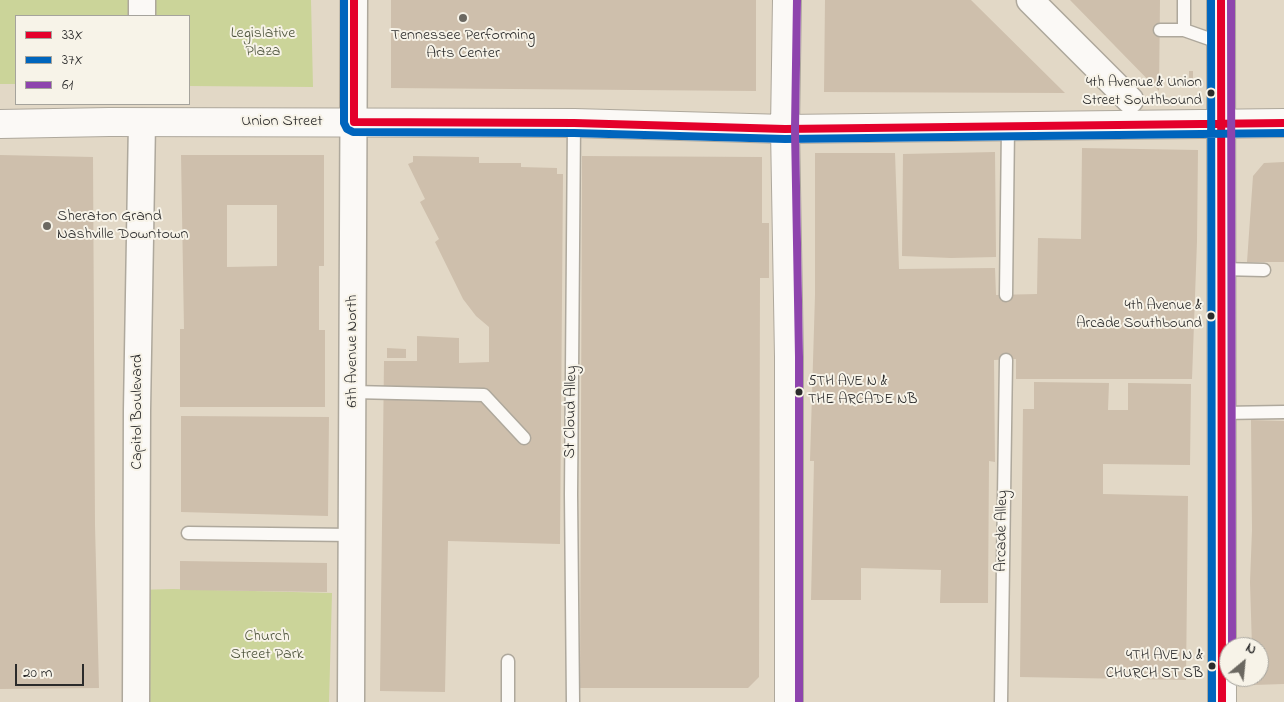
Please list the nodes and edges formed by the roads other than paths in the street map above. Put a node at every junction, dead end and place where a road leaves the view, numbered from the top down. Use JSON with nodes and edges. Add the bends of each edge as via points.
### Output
{"nodes":[{"id":1,"x":142,"y":0,"type":"edge"},
{"id":2,"x":354,"y":0,"type":"edge"},
{"id":3,"x":787,"y":0,"type":"edge"},
{"id":4,"x":1030,"y":0,"type":"edge"},
{"id":5,"x":1184,"y":0,"type":"edge"},
{"id":6,"x":1221,"y":0,"type":"edge"},
{"id":7,"x":142,"y":15,"type":"edge"},
{"id":8,"x":1160,"y":30,"type":"dead end"},
{"id":9,"x":1184,"y":30,"type":"junction"},
{"id":10,"x":1221,"y":43,"type":"junction"},
{"id":11,"x":1130,"y":100,"type":"dead end"},
{"id":12,"x":142,"y":122,"type":"junction"},
{"id":13,"x":354,"y":122,"type":"junction"},
{"id":14,"x":1284,"y":122,"type":"edge"},
{"id":15,"x":574,"y":123,"type":"junction"},
{"id":16,"x":0,"y":124,"type":"edge"},
{"id":17,"x":1221,"y":124,"type":"junction"},
{"id":18,"x":1008,"y":126,"type":"junction"},
{"id":19,"x":785,"y":129,"type":"junction"},
{"id":20,"x":1222,"y":269,"type":"junction"},
{"id":21,"x":1264,"y":270,"type":"dead end"},
{"id":22,"x":1006,"y":295,"type":"dead end"},
{"id":23,"x":1006,"y":360,"type":"dead end"},
{"id":24,"x":352,"y":392,"type":"junction"},
{"id":25,"x":1222,"y":412,"type":"junction"},
{"id":26,"x":1284,"y":412,"type":"edge"},
{"id":27,"x":524,"y":438,"type":"dead end"},
{"id":28,"x":188,"y":533,"type":"dead end"},
{"id":29,"x":352,"y":536,"type":"junction"},
{"id":30,"x":508,"y":661,"type":"dead end"},
{"id":31,"x":136,"y":702,"type":"edge"},
{"id":32,"x":351,"y":702,"type":"edge"},
{"id":33,"x":508,"y":702,"type":"edge"},
{"id":34,"x":573,"y":702,"type":"edge"},
{"id":35,"x":789,"y":702,"type":"edge"},
{"id":36,"x":1001,"y":702,"type":"edge"},
{"id":37,"x":1222,"y":702,"type":"edge"}],
"edges":[{"from":1,"to":7,"type":"street"},
{"from":2,"to":13,"type":"street","name":"6th Avenue North"},
{"from":3,"to":19,"type":"street"},
{"from":4,"to":11,"type":"street"},
{"from":5,"to":9,"type":"lane"},
{"from":6,"to":10,"type":"street"},
{"from":8,"to":9,"type":"lane"},
{"from":9,"to":10,"type":"lane"},
{"from":10,"to":17,"type":"street"},
{"from":12,"to":13,"type":"street","name":"Union Street"},
{"from":12,"to":16,"type":"street","name":"Union Street"},
{"from":12,"to":31,"type":"street","name":"Capitol Boulevard"},
{"from":13,"to":15,"type":"street","name":"Union Street"},
{"from":13,"to":24,"type":"street","name":"6th Avenue North"},
{"from":14,"to":17,"type":"street","name":"Union Street"},
{"from":15,"to":19,"type":"street","name":"Union Street"},
{"from":15,"to":34,"type":"lane","name":"St Cloud Alley"},
{"from":17,"to":18,"type":"street","name":"Union Street"},
{"from":17,"to":20,"type":"street"},
{"from":18,"to":19,"type":"street","name":"Union Street"},
{"from":18,"to":22,"type":"lane"},
{"from":19,"to":35,"type":"street"},
{"from":20,"to":21,"type":"lane"},
{"from":20,"to":25,"type":"street"},
{"from":23,"to":36,"type":"lane","name":"Arcade Alley"},
{"from":24,"to":27,"type":"lane","via":[[484,394]]},
{"from":24,"to":29,"type":"street","name":"6th Avenue North"},
{"from":25,"to":26,"type":"lane"},
{"from":25,"to":37,"type":"street"},
{"from":28,"to":29,"type":"lane"},
{"from":29,"to":32,"type":"street","name":"6th Avenue North"},
{"from":30,"to":33,"type":"lane"}]}
